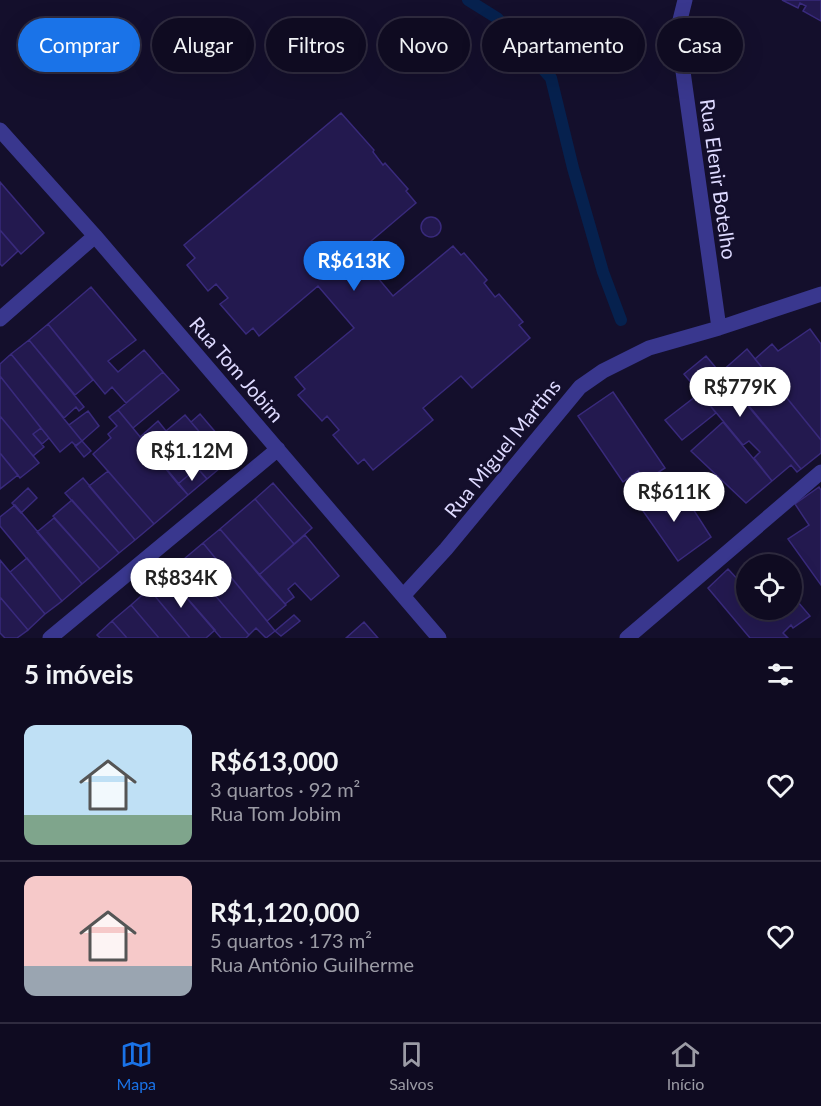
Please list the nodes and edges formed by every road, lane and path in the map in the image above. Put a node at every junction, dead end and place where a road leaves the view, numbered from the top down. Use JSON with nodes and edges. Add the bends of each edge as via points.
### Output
{"nodes":[{"id":1,"x":685,"y":0,"type":"edge"},
{"id":2,"x":0,"y":130,"type":"edge"},
{"id":3,"x":95,"y":236,"type":"junction"},
{"id":4,"x":821,"y":294,"type":"edge"},
{"id":5,"x":0,"y":319,"type":"edge"},
{"id":6,"x":719,"y":328,"type":"junction"},
{"id":7,"x":278,"y":449,"type":"junction"},
{"id":8,"x":821,"y":472,"type":"edge"},
{"id":9,"x":403,"y":596,"type":"junction"},
{"id":10,"x":50,"y":638,"type":"edge"},
{"id":11,"x":439,"y":638,"type":"edge"},
{"id":12,"x":627,"y":638,"type":"edge"}],
"edges":[{"from":1,"to":6,"type":"street","name":"Rua Elenir Botelho","via":[[680,43]]},
{"from":2,"to":3,"type":"street","name":"Rua Tom Jobim"},
{"from":3,"to":5,"type":"street"},
{"from":3,"to":7,"type":"street","name":"Rua Tom Jobim"},
{"from":4,"to":6,"type":"street","name":"Rua Miguel Martins"},
{"from":6,"to":9,"type":"street","name":"Rua Miguel Martins","via":[[649,348],[580,387]]},
{"from":7,"to":9,"type":"street","name":"Rua Tom Jobim"},
{"from":7,"to":10,"type":"street"},
{"from":8,"to":12,"type":"street"},
{"from":9,"to":11,"type":"street","name":"Rua Tom Jobim"}]}
